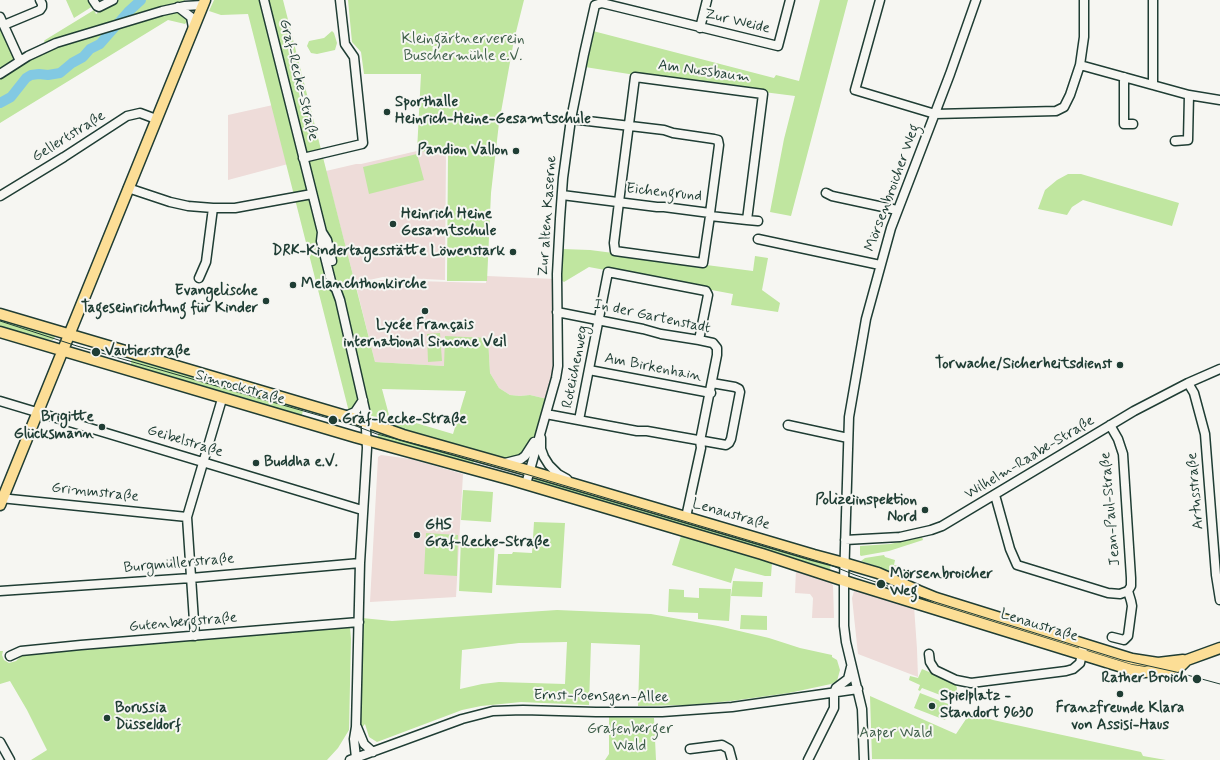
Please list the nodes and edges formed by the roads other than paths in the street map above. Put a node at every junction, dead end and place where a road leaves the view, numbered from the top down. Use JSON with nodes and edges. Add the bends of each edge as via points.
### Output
{"nodes":[{"id":1,"x":40,"y":0,"type":"edge"},
{"id":2,"x":113,"y":0,"type":"edge"},
{"id":3,"x":188,"y":0,"type":"edge"},
{"id":4,"x":262,"y":0,"type":"edge"},
{"id":5,"x":340,"y":0,"type":"edge"},
{"id":6,"x":707,"y":0,"type":"edge"},
{"id":7,"x":790,"y":0,"type":"edge"},
{"id":8,"x":880,"y":0,"type":"edge"},
{"id":9,"x":976,"y":0,"type":"edge"},
{"id":10,"x":1084,"y":0,"type":"edge"},
{"id":11,"x":1153,"y":0,"type":"edge"},
{"id":12,"x":204,"y":2,"type":"edge"},
{"id":13,"x":95,"y":3,"type":"edge"},
{"id":14,"x":597,"y":4,"type":"joint"},
{"id":15,"x":178,"y":7,"type":"junction"},
{"id":16,"x":0,"y":17,"type":"edge"},
{"id":17,"x":4,"y":25,"type":"junction"},
{"id":18,"x":193,"y":28,"type":"junction"},
{"id":19,"x":700,"y":28,"type":"junction"},
{"id":20,"x":20,"y":61,"type":"junction"},
{"id":21,"x":1080,"y":65,"type":"junction"},
{"id":22,"x":0,"y":74,"type":"edge"},
{"id":23,"x":1124,"y":77,"type":"junction"},
{"id":24,"x":1152,"y":85,"type":"junction"},
{"id":25,"x":1189,"y":95,"type":"junction"},
{"id":26,"x":1220,"y":100,"type":"edge"},
{"id":27,"x":935,"y":114,"type":"junction"},
{"id":28,"x":571,"y":118,"type":"junction"},
{"id":29,"x":156,"y":119,"type":"junction"},
{"id":30,"x":1133,"y":124,"type":"dead end"},
{"id":31,"x":629,"y":126,"type":"junction"},
{"id":32,"x":1175,"y":141,"type":"dead end"},
{"id":33,"x":303,"y":158,"type":"junction"},
{"id":34,"x":128,"y":188,"type":"junction"},
{"id":35,"x":826,"y":193,"type":"dead end"},
{"id":36,"x":312,"y":194,"type":"junction"},
{"id":37,"x":562,"y":195,"type":"junction"},
{"id":38,"x":0,"y":196,"type":"edge"},
{"id":39,"x":618,"y":202,"type":"junction"},
{"id":40,"x":213,"y":208,"type":"junction"},
{"id":41,"x":897,"y":210,"type":"junction"},
{"id":42,"x":710,"y":214,"type":"junction"},
{"id":43,"x":747,"y":220,"type":"junction"},
{"id":44,"x":758,"y":221,"type":"dead end"},
{"id":45,"x":758,"y":239,"type":"dead end"},
{"id":46,"x":880,"y":265,"type":"junction"},
{"id":47,"x":199,"y":278,"type":"dead end"},
{"id":48,"x":557,"y":312,"type":"junction"},
{"id":49,"x":0,"y":314,"type":"edge"},
{"id":50,"x":599,"y":320,"type":"junction"},
{"id":51,"x":0,"y":332,"type":"edge"},
{"id":52,"x":69,"y":334,"type":"junction"},
{"id":53,"x":13,"y":336,"type":"junction"},
{"id":54,"x":699,"y":340,"type":"junction"},
{"id":55,"x":62,"y":351,"type":"junction"},
{"id":56,"x":1220,"y":369,"type":"edge"},
{"id":57,"x":589,"y":370,"type":"junction"},
{"id":58,"x":712,"y":383,"type":"junction"},
{"id":59,"x":1188,"y":383,"type":"junction"},
{"id":60,"x":710,"y":393,"type":"junction"},
{"id":61,"x":222,"y":398,"type":"junction"},
{"id":62,"x":363,"y":400,"type":"junction"},
{"id":63,"x":0,"y":401,"type":"edge"},
{"id":64,"x":38,"y":412,"type":"junction"},
{"id":65,"x":546,"y":414,"type":"junction"},
{"id":66,"x":342,"y":416,"type":"junction"},
{"id":67,"x":579,"y":420,"type":"junction"},
{"id":68,"x":788,"y":425,"type":"dead end"},
{"id":69,"x":1110,"y":425,"type":"junction"},
{"id":70,"x":366,"y":431,"type":"junction"},
{"id":71,"x":540,"y":431,"type":"junction"},
{"id":72,"x":848,"y":438,"type":"junction"},
{"id":73,"x":700,"y":441,"type":"junction"},
{"id":74,"x":203,"y":462,"type":"junction"},
{"id":75,"x":504,"y":464,"type":"junction"},
{"id":76,"x":530,"y":471,"type":"junction"},
{"id":77,"x":526,"y":484,"type":"junction"},
{"id":78,"x":576,"y":485,"type":"junction"},
{"id":79,"x":995,"y":495,"type":"junction"},
{"id":80,"x":1,"y":500,"type":"edge"},
{"id":81,"x":362,"y":510,"type":"junction"},
{"id":82,"x":187,"y":517,"type":"junction"},
{"id":83,"x":686,"y":517,"type":"junction"},
{"id":84,"x":845,"y":540,"type":"junction"},
{"id":85,"x":360,"y":563,"type":"junction"},
{"id":86,"x":844,"y":563,"type":"junction"},
{"id":87,"x":191,"y":578,"type":"junction"},
{"id":88,"x":844,"y":581,"type":"junction"},
{"id":89,"x":1128,"y":591,"type":"junction"},
{"id":90,"x":0,"y":592,"type":"edge"},
{"id":91,"x":1220,"y":600,"type":"edge"},
{"id":92,"x":359,"y":622,"type":"junction"},
{"id":93,"x":195,"y":636,"type":"junction"},
{"id":94,"x":1112,"y":637,"type":"dead end"},
{"id":95,"x":1084,"y":644,"type":"junction"},
{"id":96,"x":1220,"y":648,"type":"edge"},
{"id":97,"x":929,"y":654,"type":"dead end"},
{"id":98,"x":1081,"y":655,"type":"junction"},
{"id":99,"x":10,"y":656,"type":"dead end"},
{"id":100,"x":1187,"y":660,"type":"junction"},
{"id":101,"x":851,"y":666,"type":"junction"},
{"id":102,"x":858,"y":690,"type":"junction"},
{"id":103,"x":834,"y":693,"type":"junction"},
{"id":104,"x":356,"y":727,"type":"junction"},
{"id":105,"x":0,"y":742,"type":"edge"},
{"id":106,"x":690,"y":749,"type":"dead end"},
{"id":107,"x":373,"y":752,"type":"junction"},
{"id":108,"x":353,"y":759,"type":"edge"},
{"id":109,"x":10,"y":760,"type":"edge"},
{"id":110,"x":732,"y":760,"type":"edge"},
{"id":111,"x":808,"y":760,"type":"edge"},
{"id":112,"x":864,"y":760,"type":"edge"}],
"edges":[{"from":1,"to":17,"type":"street","via":[[40,10]]},
{"from":2,"to":13,"type":"street","via":[[101,7]]},
{"from":3,"to":15,"type":"street"},
{"from":4,"to":33,"type":"street","name":"Graf-Recke-Straße"},
{"from":5,"to":33,"type":"street","name":"Graf-Recke-Straße","via":[[345,43],[354,57],[363,143]]},
{"from":6,"to":19,"type":"street"},
{"from":7,"to":19,"type":"street","name":"Zur Weide","via":[[778,46]]},
{"from":8,"to":27,"type":"street","via":[[855,90]]},
{"from":9,"to":27,"type":"street","name":"Mörsenbroicher Weg"},
{"from":10,"to":21,"type":"street","via":[[1084,37]]},
{"from":11,"to":24,"type":"street"},
{"from":12,"to":15,"type":"street"},
{"from":12,"to":18,"type":"main road"},
{"from":14,"to":19,"type":"street","name":"Zur Weide","via":[[602,3]]},
{"from":14,"to":28,"type":"street","name":"Zur alten Kaserne","via":[[594,6]]},
{"from":15,"to":18,"type":"street","via":[[191,17]]},
{"from":15,"to":20,"type":"street","via":[[56,43]]},
{"from":16,"to":17,"type":"street"},
{"from":17,"to":20,"type":"street"},
{"from":18,"to":29,"type":"main road"},
{"from":20,"to":22,"type":"street"},
{"from":21,"to":23,"type":"street"},
{"from":21,"to":27,"type":"street","via":[[1067,103],[1056,111]]},
{"from":23,"to":24,"type":"street"},
{"from":23,"to":30,"type":"street","via":[[1124,124]]},
{"from":24,"to":25,"type":"street"},
{"from":25,"to":26,"type":"street"},
{"from":25,"to":32,"type":"street","via":[[1188,140]]},
{"from":27,"to":41,"type":"street","name":"Mörsenbroicher Weg"},
{"from":28,"to":31,"type":"street","name":"Eichengrund"},
{"from":28,"to":37,"type":"street","name":"Zur alten Kaserne"},
{"from":29,"to":34,"type":"main road"},
{"from":29,"to":38,"type":"street","name":"Gellertstraße","via":[[140,113],[127,116]]},
{"from":31,"to":39,"type":"street"},
{"from":31,"to":42,"type":"street","name":"Eichengrund","via":[[718,140]]},
{"from":31,"to":43,"type":"street","name":"Am Nussbaum","via":[[635,78],[763,94]]},
{"from":33,"to":36,"type":"street","name":"Graf-Recke-Straße"},
{"from":34,"to":40,"type":"street","via":[[170,202]]},
{"from":34,"to":52,"type":"main road"},
{"from":35,"to":41,"type":"street"},
{"from":36,"to":40,"type":"street","via":[[243,207]]},
{"from":36,"to":62,"type":"street","name":"Graf-Recke-Straße","via":[[338,284],[336,289]]},
{"from":37,"to":39,"type":"street","name":"Eichengrund"},
{"from":37,"to":48,"type":"street","name":"Zur alten Kaserne"},
{"from":39,"to":42,"type":"street","name":"Eichengrund"},
{"from":39,"to":42,"type":"street","via":[[615,250],[704,263]]},
{"from":40,"to":47,"type":"street","via":[[206,262]]},
{"from":41,"to":46,"type":"street","name":"Mörsenbroicher Weg"},
{"from":42,"to":43,"type":"street"},
{"from":43,"to":44,"type":"street"},
{"from":45,"to":46,"type":"street"},
{"from":46,"to":72,"type":"street","name":"Mörsenbroicher Weg","via":[[866,319],[849,417]]},
{"from":48,"to":50,"type":"street","name":"In der Gartenstadt"},
{"from":48,"to":65,"type":"street","name":"Zur alten Kaserne","via":[[558,366]]},
{"from":49,"to":52,"type":"main road","name":"Simrockstraße"},
{"from":50,"to":54,"type":"street","name":"In der Gartenstadt"},
{"from":50,"to":54,"type":"street","name":"Roteichenweg","via":[[608,272],[704,290],[708,293]]},
{"from":50,"to":57,"type":"street","name":"Roteichenweg"},
{"from":51,"to":53,"type":"main road","name":"Simrockstraße"},
{"from":52,"to":53,"type":"main road","name":"Simrockstraße","via":[[58,341],[50,342],[23,335]]},
{"from":52,"to":55,"type":"main road"},
{"from":52,"to":66,"type":"main road","name":"Simrockstraße"},
{"from":53,"to":55,"type":"main road","name":"Simrockstraße"},
{"from":54,"to":58,"type":"street","name":"In der Gartenstadt","via":[[713,343],[717,348]]},
{"from":55,"to":61,"type":"main road","name":"Simrockstraße"},
{"from":55,"to":64,"type":"main road"},
{"from":56,"to":59,"type":"street","name":"Wilhelm-Raabe-Straße"},
{"from":57,"to":60,"type":"street","name":"Am Birkenhain"},
{"from":57,"to":67,"type":"street","name":"Roteichenweg"},
{"from":58,"to":60,"type":"street","name":"In der Gartenstadt"},
{"from":58,"to":73,"type":"street","via":[[739,389],[731,439],[726,445]]},
{"from":59,"to":69,"type":"street","name":"Wilhelm-Raabe-Straße"},
{"from":59,"to":91,"type":"street","name":"Artusstraße","via":[[1194,393],[1205,434]]},
{"from":60,"to":73,"type":"street","name":"In der Gartenstadt"},
{"from":61,"to":70,"type":"main road","name":"Simrockstraße","via":[[345,434],[350,432],[361,435]]},
{"from":61,"to":74,"type":"street"},
{"from":62,"to":66,"type":"street","via":[[355,412]]},
{"from":62,"to":70,"type":"street","name":"Graf-Recke-Straße"},
{"from":63,"to":64,"type":"street","name":"Geibelstraße"},
{"from":64,"to":74,"type":"street","name":"Geibelstraße"},
{"from":64,"to":80,"type":"main road"},
{"from":65,"to":67,"type":"street"},
{"from":65,"to":71,"type":"street","name":"Zur alten Kaserne"},
{"from":66,"to":70,"type":"main road","name":"Simrockstraße"},
{"from":67,"to":73,"type":"street"},
{"from":68,"to":72,"type":"street"},
{"from":69,"to":79,"type":"street","name":"Wilhelm-Raabe-Straße"},
{"from":69,"to":89,"type":"street","name":"Jean-Paul-Straße","via":[[1123,454],[1131,578]]},
{"from":70,"to":75,"type":"main road","name":"Lenaustraße","via":[[398,433]]},
{"from":70,"to":77,"type":"main road","name":"Lenaustraße"},
{"from":70,"to":81,"type":"street","name":"Graf-Recke-Straße"},
{"from":71,"to":75,"type":"street","name":"Zur alten Kaserne","via":[[525,456]]},
{"from":71,"to":76,"type":"street","name":"Zur alten Kaserne"},
{"from":71,"to":78,"type":"street","name":"Zur alten Kaserne","via":[[541,449],[549,465]]},
{"from":72,"to":84,"type":"street","name":"Mörsenbroicher Weg"},
{"from":73,"to":83,"type":"street","name":"In der Gartenstadt","via":[[701,448]]},
{"from":74,"to":81,"type":"street","name":"Geibelstraße"},
{"from":74,"to":82,"type":"street"},
{"from":75,"to":76,"type":"main road","name":"Lenaustraße"},
{"from":76,"to":77,"type":"street","name":"Zur alten Kaserne"},
{"from":76,"to":78,"type":"main road","name":"Lenaustraße"},
{"from":77,"to":88,"type":"main road","name":"Lenaustraße"},
{"from":78,"to":83,"type":"main road","name":"Lenaustraße"},
{"from":79,"to":84,"type":"street","name":"Wilhelm-Raabe-Straße","via":[[952,521],[931,530],[900,537]]},
{"from":79,"to":89,"type":"street","via":[[1014,562],[1019,566],[1108,593]]},
{"from":80,"to":82,"type":"street","name":"Grimmstraße"},
{"from":81,"to":85,"type":"street","name":"Graf-Recke-Straße"},
{"from":82,"to":87,"type":"street"},
{"from":83,"to":86,"type":"main road","name":"Lenaustraße"},
{"from":84,"to":86,"type":"street","name":"Mörsenbroicher Weg"},
{"from":85,"to":87,"type":"street","name":"Burgmüllerstraße"},
{"from":85,"to":92,"type":"street","name":"Graf-Recke-Straße"},
{"from":86,"to":88,"type":"street","name":"Mörsenbroicher Weg"},
{"from":86,"to":95,"type":"main road","name":"Lenaustraße","via":[[878,573],[936,598]]},
{"from":87,"to":90,"type":"street","name":"Burgmüllerstraße"},
{"from":87,"to":93,"type":"street"},
{"from":88,"to":98,"type":"main road","name":"Lenaustraße"},
{"from":88,"to":101,"type":"street","name":"Mörsenbroicher Weg","via":[[844,626]]},
{"from":89,"to":94,"type":"street","name":"Jean-Paul-Straße","via":[[1132,606],[1128,636],[1124,640]]},
{"from":92,"to":93,"type":"street","name":"Gutenbergstraße"},
{"from":92,"to":104,"type":"street","name":"Graf-Recke-Straße"},
{"from":93,"to":99,"type":"street","name":"Gutenbergstraße","via":[[21,651]]},
{"from":95,"to":98,"type":"street"},
{"from":95,"to":100,"type":"main road","via":[[1142,661],[1161,663]]},
{"from":96,"to":100,"type":"main road"},
{"from":97,"to":98,"type":"street","via":[[935,670],[965,683],[1066,671],[1080,663]]},
{"from":98,"to":100,"type":"main road","via":[[1145,672],[1171,669]]},
{"from":101,"to":102,"type":"street","name":"Mörsenbroicher Weg"},
{"from":101,"to":103,"type":"street","via":[[848,679],[836,688]]},
{"from":102,"to":103,"type":"street","name":"Ernst-Poensgen-Allee"},
{"from":102,"to":112,"type":"street","name":"Mörsenbroicher Weg","via":[[862,708]]},
{"from":103,"to":107,"type":"street","name":"Ernst-Poensgen-Allee","via":[[732,707],[662,712],[493,711],[462,719]]},
{"from":103,"to":111,"type":"street","via":[[834,708]]},
{"from":104,"to":107,"type":"street","name":"Graf-Recke-Straße","via":[[364,744]]},
{"from":104,"to":108,"type":"street","name":"Graf-Recke-Straße"},
{"from":105,"to":109,"type":"street"},
{"from":106,"to":110,"type":"street","via":[[722,745],[729,749]]},
{"from":107,"to":108,"type":"street","name":"Ernst-Poensgen-Allee"}]}
